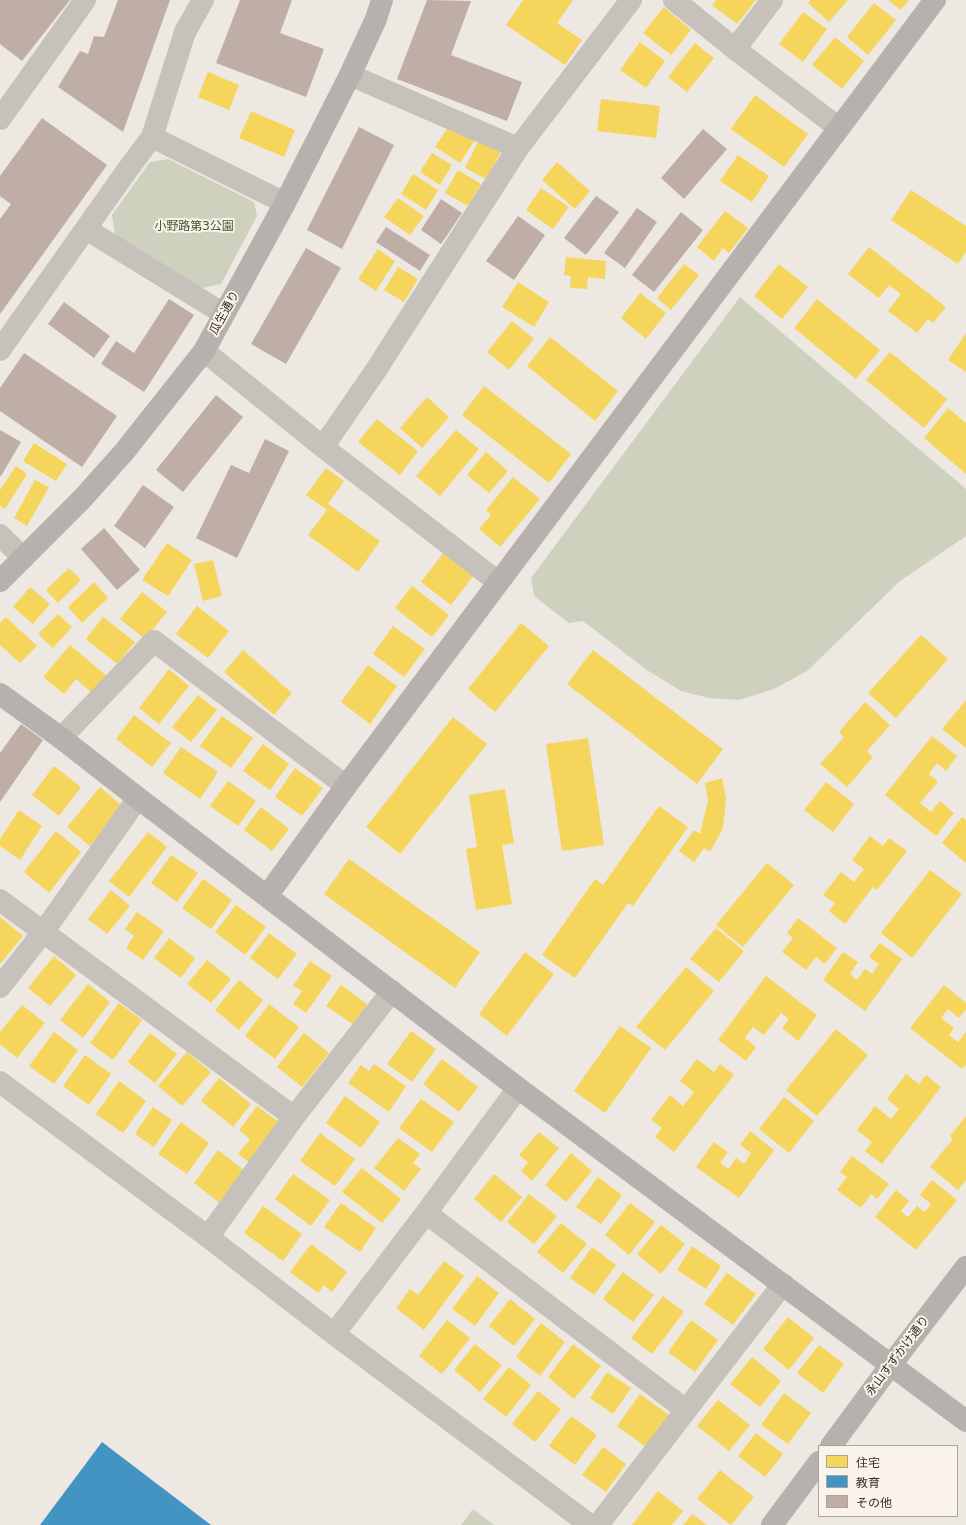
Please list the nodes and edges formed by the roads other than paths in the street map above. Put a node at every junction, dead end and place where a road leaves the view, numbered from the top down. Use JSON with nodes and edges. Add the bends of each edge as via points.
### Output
{"nodes":[{"id":1,"x":85,"y":0,"type":"edge"},
{"id":2,"x":203,"y":0,"type":"edge"},
{"id":3,"x":382,"y":0,"type":"edge"},
{"id":4,"x":631,"y":0,"type":"edge"},
{"id":5,"x":674,"y":0,"type":"edge"},
{"id":6,"x":772,"y":0,"type":"edge"},
{"id":7,"x":935,"y":0,"type":"edge"},
{"id":8,"x":736,"y":49,"type":"junction"},
{"id":9,"x":350,"y":75,"type":"junction"},
{"id":10,"x":0,"y":119,"type":"edge"},
{"id":11,"x":839,"y":128,"type":"junction"},
{"id":12,"x":152,"y":137,"type":"junction"},
{"id":13,"x":518,"y":148,"type":"junction"},
{"id":14,"x":285,"y":203,"type":"junction"},
{"id":15,"x":86,"y":229,"type":"junction"},
{"id":16,"x":224,"y":314,"type":"junction"},
{"id":17,"x":0,"y":350,"type":"edge"},
{"id":18,"x":204,"y":351,"type":"junction"},
{"id":19,"x":323,"y":447,"type":"junction"},
{"id":20,"x":0,"y":535,"type":"edge"},
{"id":21,"x":23,"y":558,"type":"junction"},
{"id":22,"x":0,"y":581,"type":"edge"},
{"id":23,"x":498,"y":582,"type":"junction"},
{"id":24,"x":0,"y":694,"type":"edge"},
{"id":25,"x":60,"y":738,"type":"junction"},
{"id":26,"x":346,"y":786,"type":"junction"},
{"id":27,"x":138,"y":798,"type":"junction"},
{"id":28,"x":267,"y":896,"type":"junction"},
{"id":29,"x":0,"y":900,"type":"edge"},
{"id":30,"x":44,"y":931,"type":"junction"},
{"id":31,"x":0,"y":987,"type":"edge"},
{"id":32,"x":392,"y":991,"type":"junction"},
{"id":33,"x":0,"y":1082,"type":"edge"},
{"id":34,"x":518,"y":1088,"type":"junction"},
{"id":35,"x":294,"y":1117,"type":"junction"},
{"id":36,"x":426,"y":1213,"type":"junction"},
{"id":37,"x":208,"y":1237,"type":"junction"},
{"id":38,"x":966,"y":1267,"type":"edge"},
{"id":39,"x":783,"y":1284,"type":"junction"},
{"id":40,"x":334,"y":1334,"type":"junction"},
{"id":41,"x":890,"y":1366,"type":"junction"},
{"id":42,"x":686,"y":1410,"type":"junction"},
{"id":43,"x":966,"y":1421,"type":"edge"},
{"id":44,"x":832,"y":1445,"type":"edge"},
{"id":45,"x":818,"y":1463,"type":"edge"},
{"id":46,"x":590,"y":1525,"type":"edge"},
{"id":47,"x":598,"y":1525,"type":"edge"},
{"id":48,"x":772,"y":1525,"type":"edge"}],
"edges":[{"from":1,"to":10,"type":"street"},
{"from":2,"to":12,"type":"street","via":[[185,32]]},
{"from":3,"to":9,"type":"street","name":"瓜生通り"},
{"from":4,"to":13,"type":"street"},
{"from":5,"to":8,"type":"street"},
{"from":6,"to":8,"type":"street"},
{"from":7,"to":11,"type":"street"},
{"from":8,"to":11,"type":"street"},
{"from":9,"to":13,"type":"street"},
{"from":9,"to":14,"type":"street","name":"瓜生通り"},
{"from":11,"to":23,"type":"street"},
{"from":12,"to":14,"type":"street"},
{"from":12,"to":15,"type":"street"},
{"from":13,"to":19,"type":"street","via":[[376,370]]},
{"from":14,"to":16,"type":"street","name":"瓜生通り"},
{"from":15,"to":16,"type":"street"},
{"from":15,"to":17,"type":"street"},
{"from":16,"to":18,"type":"street","name":"瓜生通り"},
{"from":18,"to":19,"type":"street"},
{"from":18,"to":21,"type":"street","name":"瓜生通り","via":[[124,452],[82,499]]},
{"from":19,"to":23,"type":"street"},
{"from":20,"to":21,"type":"street"},
{"from":21,"to":22,"type":"street","name":"瓜生通り"},
{"from":23,"to":26,"type":"street"},
{"from":24,"to":25,"type":"street"},
{"from":25,"to":26,"type":"street","via":[[154,641]]},
{"from":25,"to":27,"type":"street"},
{"from":26,"to":28,"type":"street"},
{"from":27,"to":28,"type":"street"},
{"from":27,"to":30,"type":"street"},
{"from":28,"to":32,"type":"street"},
{"from":29,"to":30,"type":"street"},
{"from":30,"to":31,"type":"street"},
{"from":30,"to":35,"type":"street"},
{"from":32,"to":34,"type":"street"},
{"from":32,"to":35,"type":"street"},
{"from":33,"to":37,"type":"street"},
{"from":34,"to":36,"type":"street"},
{"from":34,"to":39,"type":"street"},
{"from":35,"to":37,"type":"street"},
{"from":36,"to":40,"type":"street"},
{"from":36,"to":42,"type":"street"},
{"from":37,"to":40,"type":"street"},
{"from":38,"to":41,"type":"street","name":"永山すずかけ通り"},
{"from":39,"to":41,"type":"street"},
{"from":39,"to":42,"type":"street"},
{"from":40,"to":46,"type":"street"},
{"from":41,"to":43,"type":"street"},
{"from":41,"to":44,"type":"street","name":"永山すずかけ通り"},
{"from":42,"to":47,"type":"street"},
{"from":45,"to":48,"type":"street"}]}
